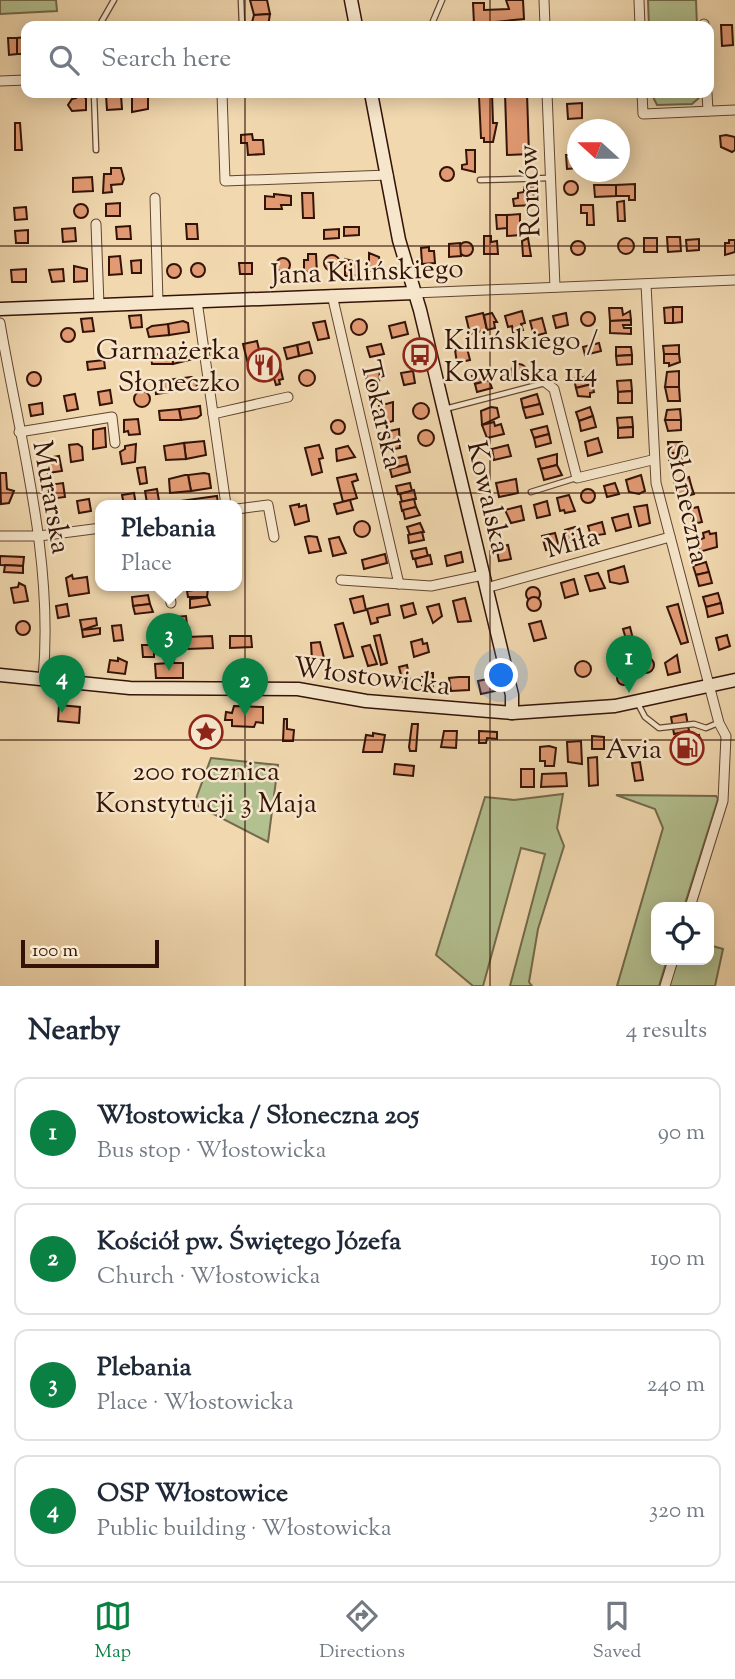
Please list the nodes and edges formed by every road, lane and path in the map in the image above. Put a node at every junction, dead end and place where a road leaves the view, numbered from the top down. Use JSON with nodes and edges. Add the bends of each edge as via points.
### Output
{"nodes":[{"id":1,"x":114,"y":0,"type":"edge"},
{"id":2,"x":241,"y":0,"type":"edge"},
{"id":3,"x":351,"y":0,"type":"edge"},
{"id":4,"x":442,"y":0,"type":"edge"},
{"id":5,"x":544,"y":0,"type":"edge"},
{"id":6,"x":639,"y":0,"type":"edge"},
{"id":7,"x":102,"y":21,"type":"edge"},
{"id":8,"x":242,"y":21,"type":"edge"},
{"id":9,"x":355,"y":21,"type":"edge"},
{"id":10,"x":433,"y":21,"type":"edge"},
{"id":11,"x":545,"y":21,"type":"edge"},
{"id":12,"x":640,"y":21,"type":"edge"},
{"id":13,"x":21,"y":80,"type":"edge"},
{"id":14,"x":0,"y":81,"type":"edge"},
{"id":15,"x":94,"y":98,"type":"edge"},
{"id":16,"x":222,"y":98,"type":"edge"},
{"id":17,"x":372,"y":98,"type":"edge"},
{"id":18,"x":547,"y":98,"type":"edge"},
{"id":19,"x":642,"y":98,"type":"edge"},
{"id":20,"x":707,"y":98,"type":"edge"},
{"id":21,"x":735,"y":110,"type":"edge"},
{"id":22,"x":708,"y":111,"type":"junction"},
{"id":23,"x":96,"y":150,"type":"dead end"},
{"id":24,"x":388,"y":175,"type":"junction"},
{"id":25,"x":550,"y":178,"type":"junction"},
{"id":26,"x":480,"y":180,"type":"dead end"},
{"id":27,"x":155,"y":198,"type":"dead end"},
{"id":28,"x":96,"y":224,"type":"dead end"},
{"id":29,"x":735,"y":280,"type":"edge"},
{"id":30,"x":646,"y":284,"type":"junction"},
{"id":31,"x":555,"y":287,"type":"junction"},
{"id":32,"x":414,"y":293,"type":"junction"},
{"id":33,"x":332,"y":295,"type":"junction"},
{"id":34,"x":197,"y":301,"type":"junction"},
{"id":35,"x":158,"y":302,"type":"junction"},
{"id":36,"x":99,"y":305,"type":"junction"},
{"id":37,"x":0,"y":309,"type":"edge"},
{"id":38,"x":0,"y":323,"type":"edge"},
{"id":39,"x":545,"y":382,"type":"joint"},
{"id":40,"x":288,"y":397,"type":"dead end"},
{"id":41,"x":444,"y":410,"type":"junction"},
{"id":42,"x":213,"y":414,"type":"junction"},
{"id":43,"x":19,"y":432,"type":"junction"},
{"id":44,"x":115,"y":443,"type":"dead end"},
{"id":45,"x":652,"y":460,"type":"junction"},
{"id":46,"x":577,"y":478,"type":"junction"},
{"id":47,"x":531,"y":492,"type":"dead end"},
{"id":48,"x":225,"y":500,"type":"edge"},
{"id":49,"x":242,"y":508,"type":"edge"},
{"id":50,"x":95,"y":529,"type":"edge"},
{"id":51,"x":0,"y":536,"type":"edge"},
{"id":52,"x":39,"y":536,"type":"junction"},
{"id":53,"x":275,"y":537,"type":"dead end"},
{"id":54,"x":670,"y":537,"type":"junction"},
{"id":55,"x":341,"y":580,"type":"dead end"},
{"id":56,"x":485,"y":581,"type":"junction"},
{"id":57,"x":399,"y":584,"type":"junction"},
{"id":58,"x":169,"y":591,"type":"edge"},
{"id":59,"x":171,"y":603,"type":"dead end"},
{"id":60,"x":0,"y":674,"type":"edge"},
{"id":61,"x":43,"y":679,"type":"junction"},
{"id":62,"x":735,"y":680,"type":"edge"},
{"id":63,"x":710,"y":686,"type":"junction"},
{"id":64,"x":636,"y":702,"type":"junction"},
{"id":65,"x":512,"y":713,"type":"junction"},
{"id":66,"x":719,"y":723,"type":"junction"},
{"id":67,"x":730,"y":737,"type":"edge"},
{"id":68,"x":692,"y":902,"type":"edge"},
{"id":69,"x":671,"y":965,"type":"edge"},
{"id":70,"x":665,"y":986,"type":"edge"}],
"edges":[{"from":1,"to":7,"type":"lane"},
{"from":2,"to":8,"type":"lane"},
{"from":3,"to":9,"type":"street"},
{"from":4,"to":10,"type":"lane"},
{"from":5,"to":11,"type":"street"},
{"from":6,"to":12,"type":"street"},
{"from":13,"to":14,"type":"street"},
{"from":15,"to":23,"type":"lane"},
{"from":16,"to":24,"type":"street","via":[[225,181]]},
{"from":17,"to":24,"type":"street","name":"Kowalska"},
{"from":18,"to":25,"type":"street","name":"Romów"},
{"from":19,"to":22,"type":"street","via":[[643,114]]},
{"from":20,"to":22,"type":"street"},
{"from":21,"to":22,"type":"street"},
{"from":24,"to":32,"type":"street","name":"Kowalska","via":[[397,233]]},
{"from":25,"to":26,"type":"lane"},
{"from":25,"to":31,"type":"street","name":"Romów"},
{"from":27,"to":35,"type":"street"},
{"from":28,"to":36,"type":"street"},
{"from":29,"to":30,"type":"street","name":"Jana Kilińskiego"},
{"from":30,"to":31,"type":"street","name":"Jana Kilińskiego"},
{"from":30,"to":45,"type":"street","name":"Słoneczna"},
{"from":31,"to":32,"type":"street","name":"Jana Kilińskiego"},
{"from":32,"to":33,"type":"street","name":"Jana Kilińskiego"},
{"from":32,"to":41,"type":"street","name":"Kowalska"},
{"from":33,"to":34,"type":"street","name":"Jana Kilińskiego"},
{"from":33,"to":57,"type":"street","name":"Tokarska"},
{"from":34,"to":35,"type":"street","name":"Jana Kilińskiego"},
{"from":34,"to":42,"type":"street"},
{"from":35,"to":36,"type":"street","name":"Jana Kilińskiego"},
{"from":36,"to":37,"type":"street","name":"Jana Kilińskiego"},
{"from":38,"to":43,"type":"street","name":"Murarska"},
{"from":39,"to":41,"type":"lane"},
{"from":39,"to":46,"type":"street","via":[[554,389]]},
{"from":40,"to":42,"type":"street"},
{"from":41,"to":56,"type":"street","name":"Kowalska"},
{"from":42,"to":48,"type":"street"},
{"from":43,"to":44,"type":"street","via":[[112,417]]},
{"from":43,"to":52,"type":"street","name":"Murarska"},
{"from":45,"to":46,"type":"street"},
{"from":45,"to":54,"type":"street","name":"Słoneczna"},
{"from":46,"to":47,"type":"lane"},
{"from":49,"to":53,"type":"street","via":[[268,505]]},
{"from":50,"to":52,"type":"street"},
{"from":51,"to":52,"type":"street"},
{"from":52,"to":61,"type":"street","name":"Murarska","via":[[46,604]]},
{"from":54,"to":56,"type":"street","name":"Miła"},
{"from":54,"to":63,"type":"street","name":"Słoneczna"},
{"from":55,"to":57,"type":"street","name":"Miła"},
{"from":56,"to":57,"type":"street","name":"Miła"},
{"from":56,"to":65,"type":"street","name":"Kowalska","via":[[512,695]]},
{"from":58,"to":59,"type":"street"},
{"from":60,"to":61,"type":"street","name":"Włostowicka"},
{"from":61,"to":65,"type":"street","name":"Włostowicka","via":[[130,688],[298,689],[366,701]]},
{"from":62,"to":63,"type":"street","name":"Włostowicka"},
{"from":63,"to":64,"type":"street","name":"Włostowicka"},
{"from":63,"to":66,"type":"street","name":"Słoneczna"},
{"from":64,"to":65,"type":"street","name":"Włostowicka"},
{"from":64,"to":66,"type":"lane","via":[[659,728],[694,724],[706,728]]},
{"from":66,"to":67,"type":"street","name":"Słoneczna"},
{"from":67,"to":68,"type":"street","via":[[723,801]]},
{"from":69,"to":70,"type":"street"}]}
